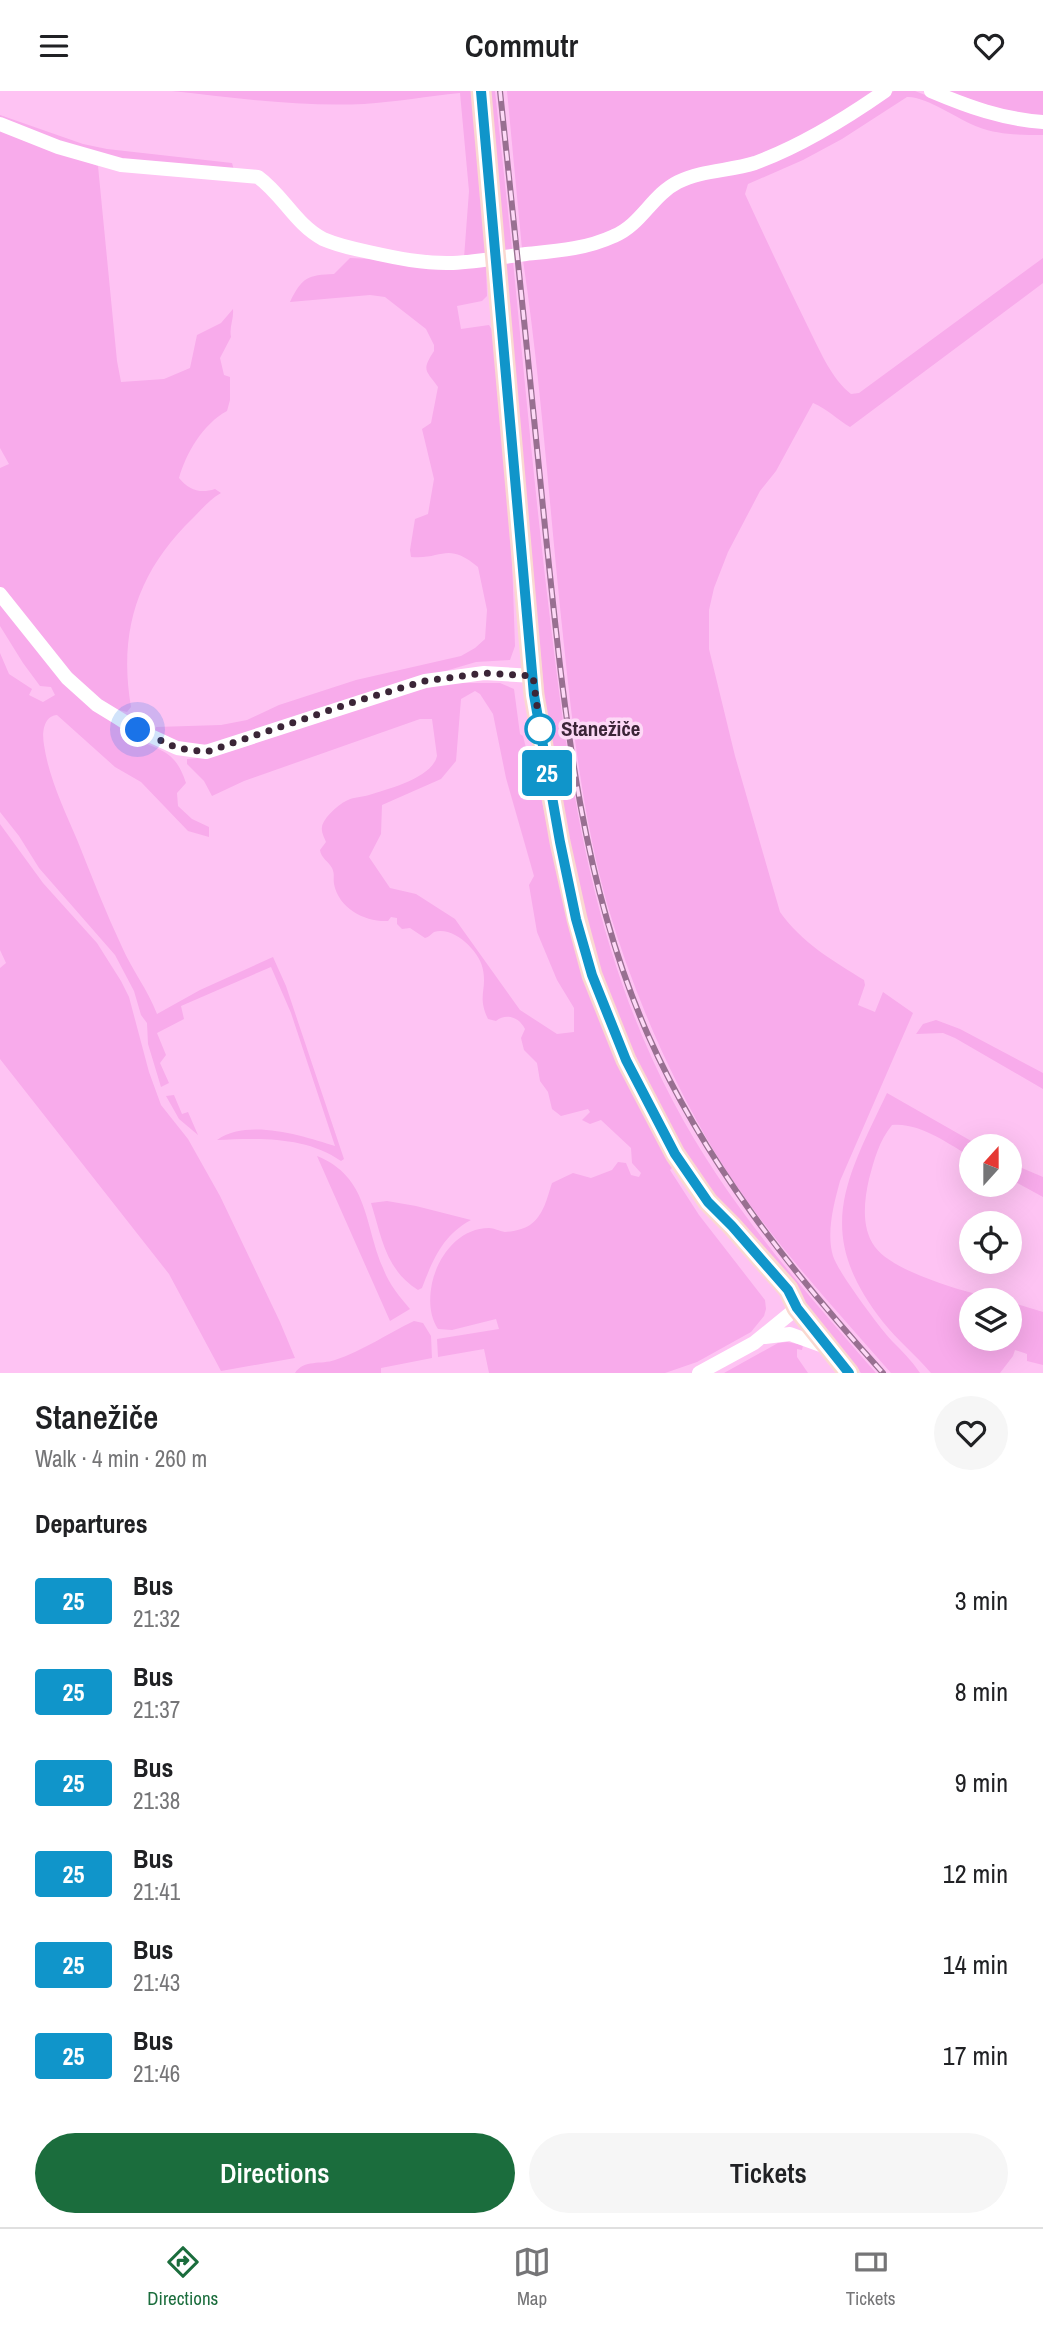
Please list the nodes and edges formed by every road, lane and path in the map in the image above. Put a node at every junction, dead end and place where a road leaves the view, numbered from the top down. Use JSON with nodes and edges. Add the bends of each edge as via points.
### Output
{"nodes":[{"id":1,"x":481,"y":91,"type":"edge"},
{"id":2,"x":885,"y":91,"type":"edge"},
{"id":3,"x":931,"y":91,"type":"edge"},
{"id":4,"x":1043,"y":122,"type":"edge"},
{"id":5,"x":0,"y":124,"type":"edge"},
{"id":6,"x":0,"y":594,"type":"edge"},
{"id":7,"x":533,"y":676,"type":"junction"},
{"id":8,"x":797,"y":1308,"type":"junction"},
{"id":9,"x":763,"y":1337,"type":"junction"},
{"id":10,"x":830,"y":1349,"type":"junction"},
{"id":11,"x":699,"y":1373,"type":"edge"},
{"id":12,"x":849,"y":1373,"type":"edge"}],
"edges":[{"from":1,"to":7,"type":"main road"},
{"from":2,"to":5,"type":"street","via":[[787,149],[754,163],[678,182],[617,235],[572,250],[453,263],[396,258],[324,239],[291,213],[258,177],[121,165]]},
{"from":3,"to":4,"type":"street","via":[[991,115]]},
{"from":6,"to":7,"type":"street","via":[[59,669],[97,705],[177,748],[206,752],[425,681],[484,673]]},
{"from":7,"to":8,"type":"main road","via":[[576,919],[607,1016],[675,1154],[708,1202],[788,1290]]},
{"from":8,"to":9,"type":"street"},
{"from":8,"to":10,"type":"main road"},
{"from":9,"to":10,"type":"street","via":[[790,1334]]},
{"from":9,"to":11,"type":"street"},
{"from":10,"to":12,"type":"main road"}]}
